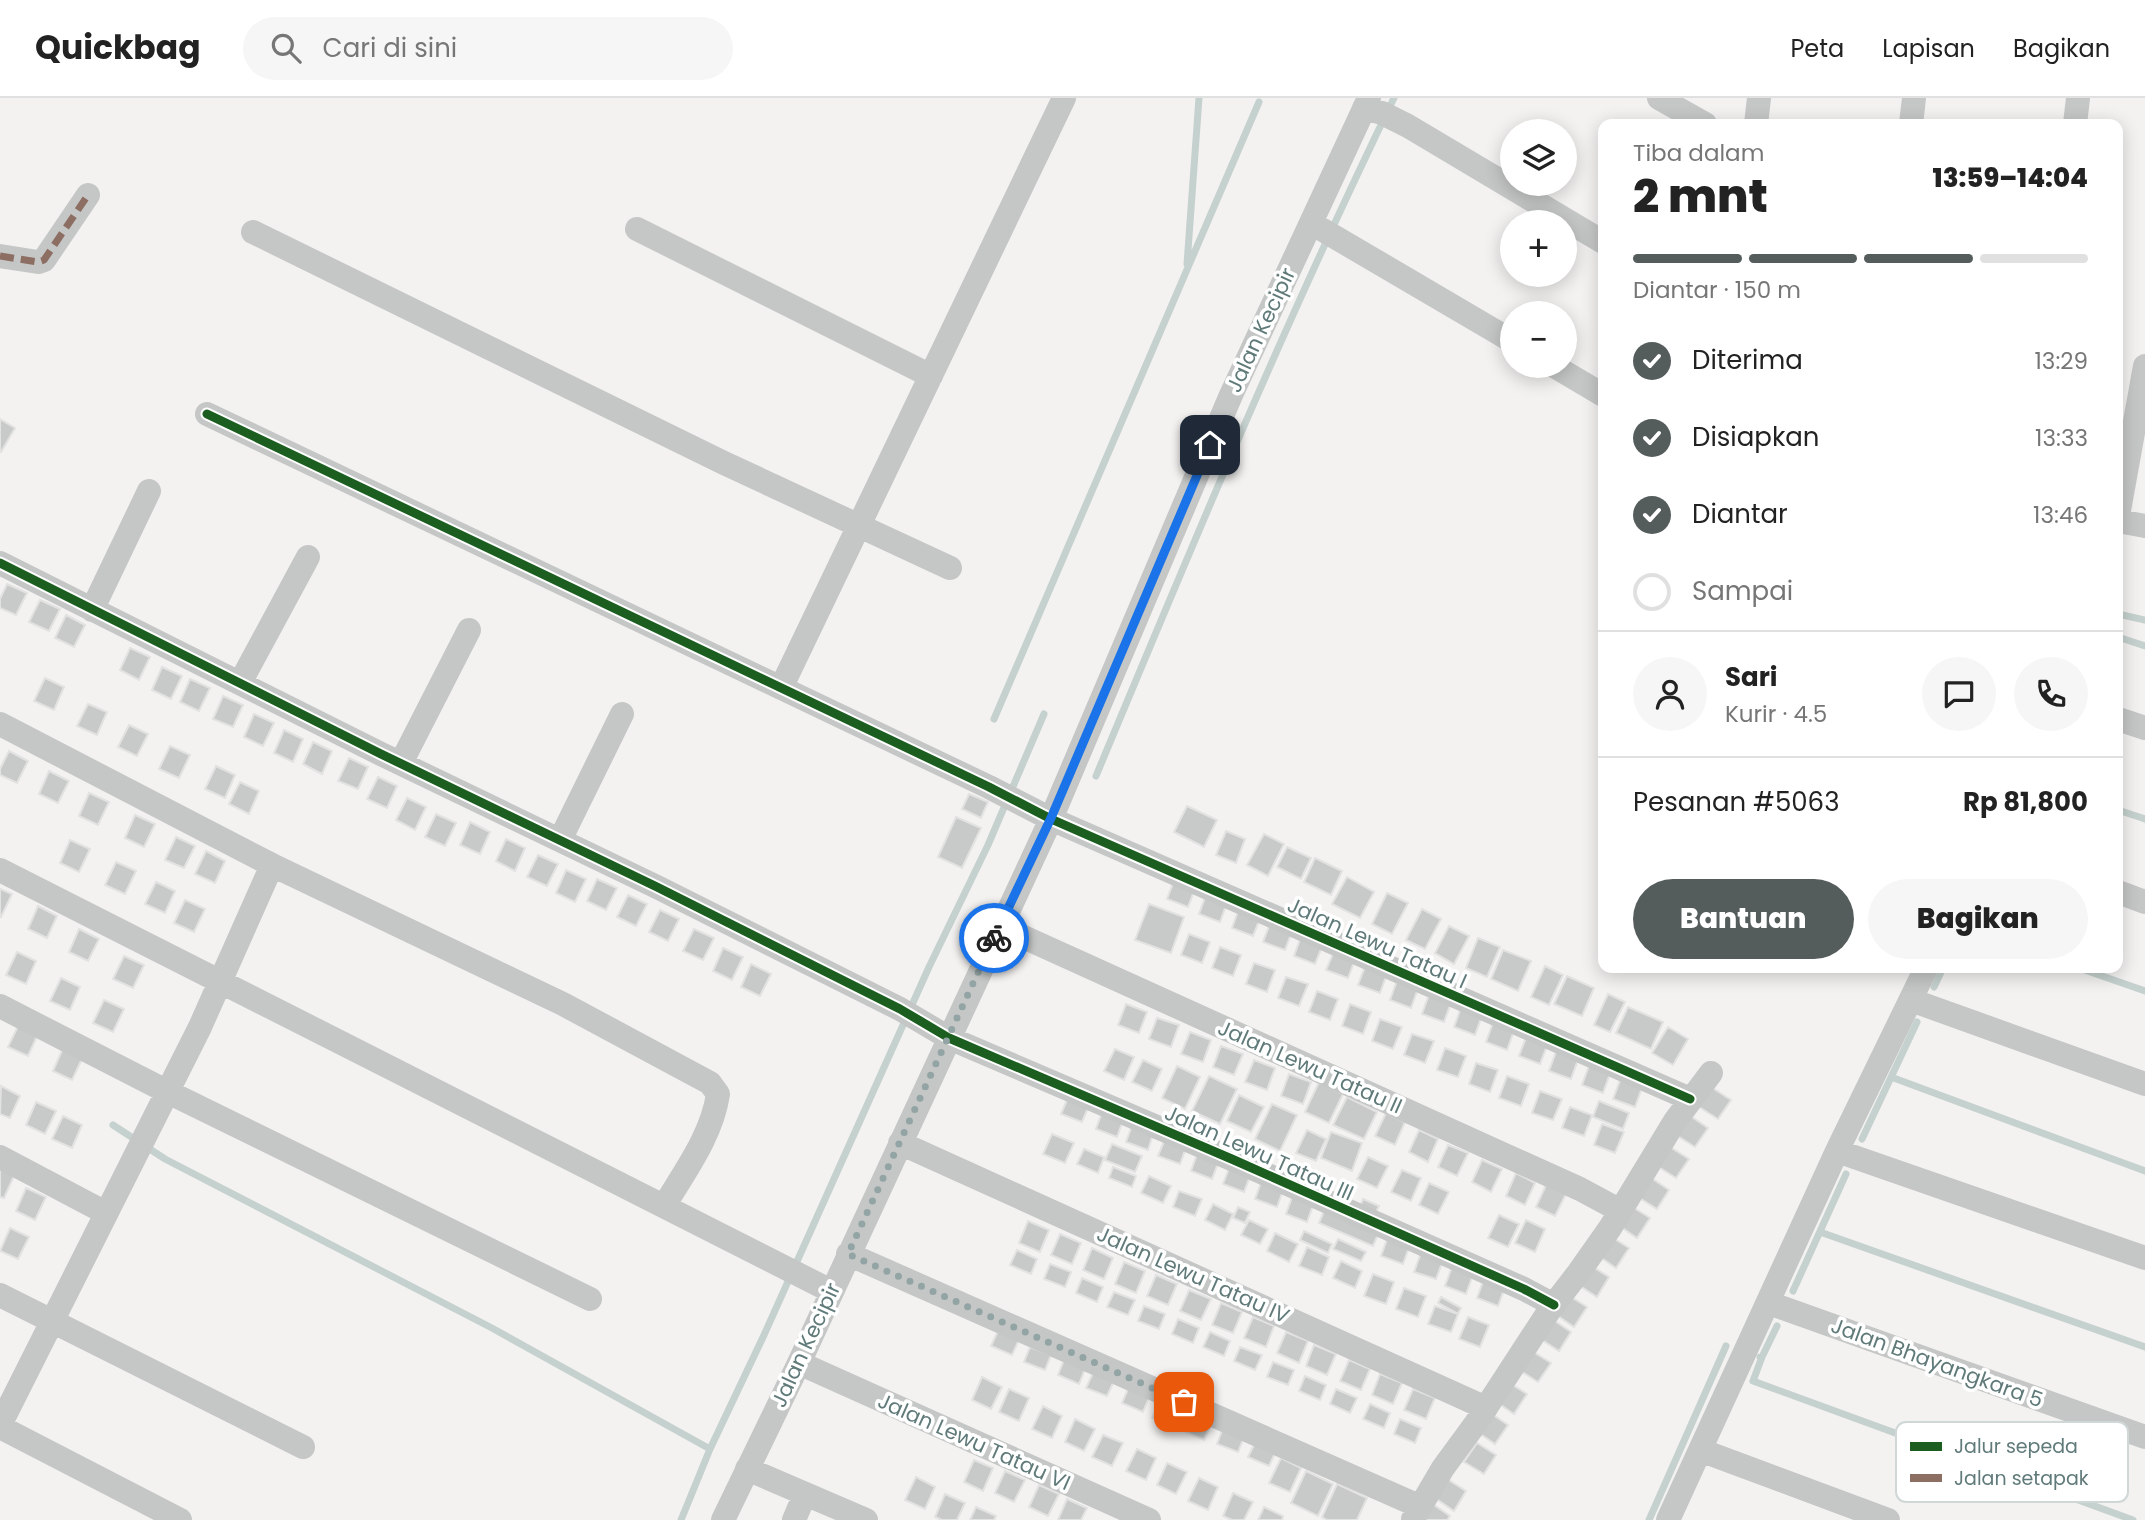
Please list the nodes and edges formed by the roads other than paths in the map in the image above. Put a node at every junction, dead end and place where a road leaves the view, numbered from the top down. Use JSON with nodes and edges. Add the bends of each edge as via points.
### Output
{"nodes":[{"id":1,"x":1064,"y":98,"type":"edge"},
{"id":2,"x":1659,"y":98,"type":"edge"},
{"id":3,"x":1759,"y":98,"type":"edge"},
{"id":4,"x":1914,"y":98,"type":"edge"},
{"id":5,"x":2078,"y":98,"type":"edge"},
{"id":6,"x":1372,"y":106,"type":"edge"},
{"id":7,"x":1696,"y":119,"type":"edge"},
{"id":8,"x":1757,"y":119,"type":"edge"},
{"id":9,"x":1912,"y":119,"type":"edge"},
{"id":10,"x":2076,"y":119,"type":"edge"},
{"id":11,"x":88,"y":195,"type":"dead end"},
{"id":12,"x":1317,"y":226,"type":"junction"},
{"id":13,"x":636,"y":229,"type":"dead end"},
{"id":14,"x":253,"y":232,"type":"dead end"},
{"id":15,"x":1598,"y":239,"type":"edge"},
{"id":16,"x":0,"y":256,"type":"edge"},
{"id":17,"x":1500,"y":334,"type":"edge"},
{"id":18,"x":2145,"y":366,"type":"edge"},
{"id":19,"x":931,"y":376,"type":"junction"},
{"id":20,"x":1574,"y":378,"type":"edge"},
{"id":21,"x":1598,"y":392,"type":"edge"},
{"id":22,"x":207,"y":414,"type":"dead end"},
{"id":23,"x":2123,"y":490,"type":"edge"},
{"id":24,"x":149,"y":491,"type":"dead end"},
{"id":25,"x":2123,"y":519,"type":"edge"},
{"id":26,"x":858,"y":526,"type":"junction"},
{"id":27,"x":2145,"y":526,"type":"edge"},
{"id":28,"x":308,"y":556,"type":"dead end"},
{"id":29,"x":0,"y":563,"type":"edge"},
{"id":30,"x":950,"y":568,"type":"dead end"},
{"id":31,"x":92,"y":610,"type":"junction"},
{"id":32,"x":469,"y":630,"type":"dead end"},
{"id":33,"x":240,"y":683,"type":"junction"},
{"id":34,"x":781,"y":688,"type":"junction"},
{"id":35,"x":622,"y":713,"type":"dead end"},
{"id":36,"x":2123,"y":721,"type":"edge"},
{"id":37,"x":0,"y":724,"type":"edge"},
{"id":38,"x":2145,"y":728,"type":"edge"},
{"id":39,"x":401,"y":764,"type":"junction"},
{"id":40,"x":1051,"y":818,"type":"junction"},
{"id":41,"x":560,"y":840,"type":"junction"},
{"id":42,"x":272,"y":865,"type":"junction"},
{"id":43,"x":0,"y":870,"type":"edge"},
{"id":44,"x":2123,"y":894,"type":"edge"},
{"id":45,"x":2145,"y":902,"type":"edge"},
{"id":46,"x":999,"y":926,"type":"junction"},
{"id":47,"x":1924,"y":973,"type":"edge"},
{"id":48,"x":220,"y":983,"type":"junction"},
{"id":49,"x":1911,"y":1000,"type":"junction"},
{"id":50,"x":0,"y":1006,"type":"edge"},
{"id":51,"x":949,"y":1038,"type":"junction"},
{"id":52,"x":1712,"y":1073,"type":"dead end"},
{"id":53,"x":2145,"y":1084,"type":"edge"},
{"id":54,"x":166,"y":1091,"type":"junction"},
{"id":55,"x":1690,"y":1099,"type":"junction"},
{"id":56,"x":900,"y":1143,"type":"junction"},
{"id":57,"x":1837,"y":1151,"type":"junction"},
{"id":58,"x":0,"y":1157,"type":"edge"},
{"id":59,"x":664,"y":1206,"type":"junction"},
{"id":60,"x":1619,"y":1210,"type":"junction"},
{"id":61,"x":106,"y":1213,"type":"junction"},
{"id":62,"x":848,"y":1254,"type":"junction"},
{"id":63,"x":2145,"y":1258,"type":"edge"},
{"id":64,"x":831,"y":1291,"type":"junction"},
{"id":65,"x":0,"y":1295,"type":"edge"},
{"id":66,"x":590,"y":1300,"type":"dead end"},
{"id":67,"x":1769,"y":1303,"type":"junction"},
{"id":68,"x":1554,"y":1305,"type":"junction"},
{"id":69,"x":51,"y":1322,"type":"junction"},
{"id":70,"x":799,"y":1363,"type":"junction"},
{"id":71,"x":1486,"y":1408,"type":"junction"},
{"id":72,"x":2103,"y":1422,"type":"edge"},
{"id":73,"x":0,"y":1426,"type":"edge"},
{"id":74,"x":2128,"y":1431,"type":"edge"},
{"id":75,"x":2145,"y":1437,"type":"edge"},
{"id":76,"x":303,"y":1447,"type":"dead end"},
{"id":77,"x":1700,"y":1450,"type":"junction"},
{"id":78,"x":747,"y":1469,"type":"junction"},
{"id":79,"x":805,"y":1494,"type":"junction"},
{"id":80,"x":1417,"y":1513,"type":"edge"},
{"id":81,"x":180,"y":1520,"type":"edge"},
{"id":82,"x":723,"y":1520,"type":"edge"},
{"id":83,"x":794,"y":1520,"type":"edge"},
{"id":84,"x":866,"y":1520,"type":"edge"},
{"id":85,"x":1149,"y":1520,"type":"edge"},
{"id":86,"x":1668,"y":1520,"type":"edge"},
{"id":87,"x":1888,"y":1520,"type":"edge"}],
"edges":[{"from":1,"to":19,"type":"street"},
{"from":2,"to":7,"type":"street"},
{"from":3,"to":8,"type":"street"},
{"from":4,"to":9,"type":"street"},
{"from":5,"to":10,"type":"street"},
{"from":6,"to":12,"type":"street","name":"Jalan Kecipir"},
{"from":6,"to":15,"type":"street"},
{"from":11,"to":16,"type":"street","via":[[44,260]]},
{"from":12,"to":17,"type":"street"},
{"from":12,"to":40,"type":"street","name":"Jalan Kecipir","via":[[1231,395]]},
{"from":13,"to":19,"type":"street"},
{"from":14,"to":26,"type":"street"},
{"from":18,"to":23,"type":"street"},
{"from":19,"to":26,"type":"street"},
{"from":20,"to":21,"type":"street"},
{"from":22,"to":34,"type":"street","name":"Jalan Lewu Tatau I"},
{"from":24,"to":31,"type":"street"},
{"from":25,"to":27,"type":"street"},
{"from":26,"to":30,"type":"street"},
{"from":26,"to":34,"type":"street"},
{"from":28,"to":33,"type":"street"},
{"from":29,"to":31,"type":"street","name":"Jalan Lewu Tatau III"},
{"from":31,"to":33,"type":"street","name":"Jalan Lewu Tatau III"},
{"from":32,"to":39,"type":"street"},
{"from":33,"to":39,"type":"street","name":"Jalan Lewu Tatau III"},
{"from":34,"to":40,"type":"street","name":"Jalan Lewu Tatau I"},
{"from":35,"to":41,"type":"street"},
{"from":36,"to":38,"type":"street"},
{"from":37,"to":42,"type":"street"},
{"from":39,"to":41,"type":"street","name":"Jalan Lewu Tatau III"},
{"from":40,"to":46,"type":"street","name":"Jalan Kecipir"},
{"from":40,"to":55,"type":"street","name":"Jalan Lewu Tatau I"},
{"from":41,"to":51,"type":"street","name":"Jalan Lewu Tatau III"},
{"from":42,"to":48,"type":"street"},
{"from":42,"to":59,"type":"street","via":[[563,1004],[710,1083],[718,1094],[716,1106]]},
{"from":43,"to":48,"type":"street"},
{"from":44,"to":45,"type":"street"},
{"from":46,"to":51,"type":"street","name":"Jalan Kecipir"},
{"from":46,"to":60,"type":"street","name":"Jalan Lewu Tatau II"},
{"from":47,"to":49,"type":"street"},
{"from":48,"to":54,"type":"street"},
{"from":48,"to":59,"type":"street"},
{"from":49,"to":53,"type":"street"},
{"from":49,"to":57,"type":"street"},
{"from":50,"to":54,"type":"street"},
{"from":51,"to":56,"type":"street","name":"Jalan Kecipir"},
{"from":51,"to":68,"type":"street","name":"Jalan Lewu Tatau III"},
{"from":52,"to":55,"type":"street"},
{"from":54,"to":61,"type":"street"},
{"from":54,"to":66,"type":"street"},
{"from":55,"to":60,"type":"street"},
{"from":56,"to":62,"type":"street","name":"Jalan Kecipir"},
{"from":56,"to":71,"type":"street","name":"Jalan Lewu Tatau IV"},
{"from":57,"to":63,"type":"street"},
{"from":57,"to":67,"type":"street"},
{"from":58,"to":61,"type":"street"},
{"from":59,"to":64,"type":"street"},
{"from":60,"to":68,"type":"street"},
{"from":61,"to":69,"type":"street"},
{"from":62,"to":64,"type":"street","name":"Jalan Kecipir"},
{"from":62,"to":80,"type":"street"},
{"from":64,"to":70,"type":"street","name":"Jalan Kecipir"},
{"from":65,"to":69,"type":"street"},
{"from":67,"to":72,"type":"street","name":"Jalan Bhayangkara 5"},
{"from":67,"to":77,"type":"street"},
{"from":68,"to":71,"type":"street"},
{"from":69,"to":73,"type":"street"},
{"from":69,"to":76,"type":"street"},
{"from":70,"to":78,"type":"street","name":"Jalan Kecipir"},
{"from":70,"to":85,"type":"street","name":"Jalan Lewu Tatau VI"},
{"from":71,"to":80,"type":"street"},
{"from":73,"to":81,"type":"street"},
{"from":74,"to":75,"type":"street","name":"Jalan Bhayangkara 5"},
{"from":77,"to":86,"type":"street"},
{"from":77,"to":87,"type":"street"},
{"from":78,"to":79,"type":"street"},
{"from":78,"to":82,"type":"street","name":"Jalan Kecipir"},
{"from":79,"to":83,"type":"street"},
{"from":79,"to":84,"type":"street"}]}
